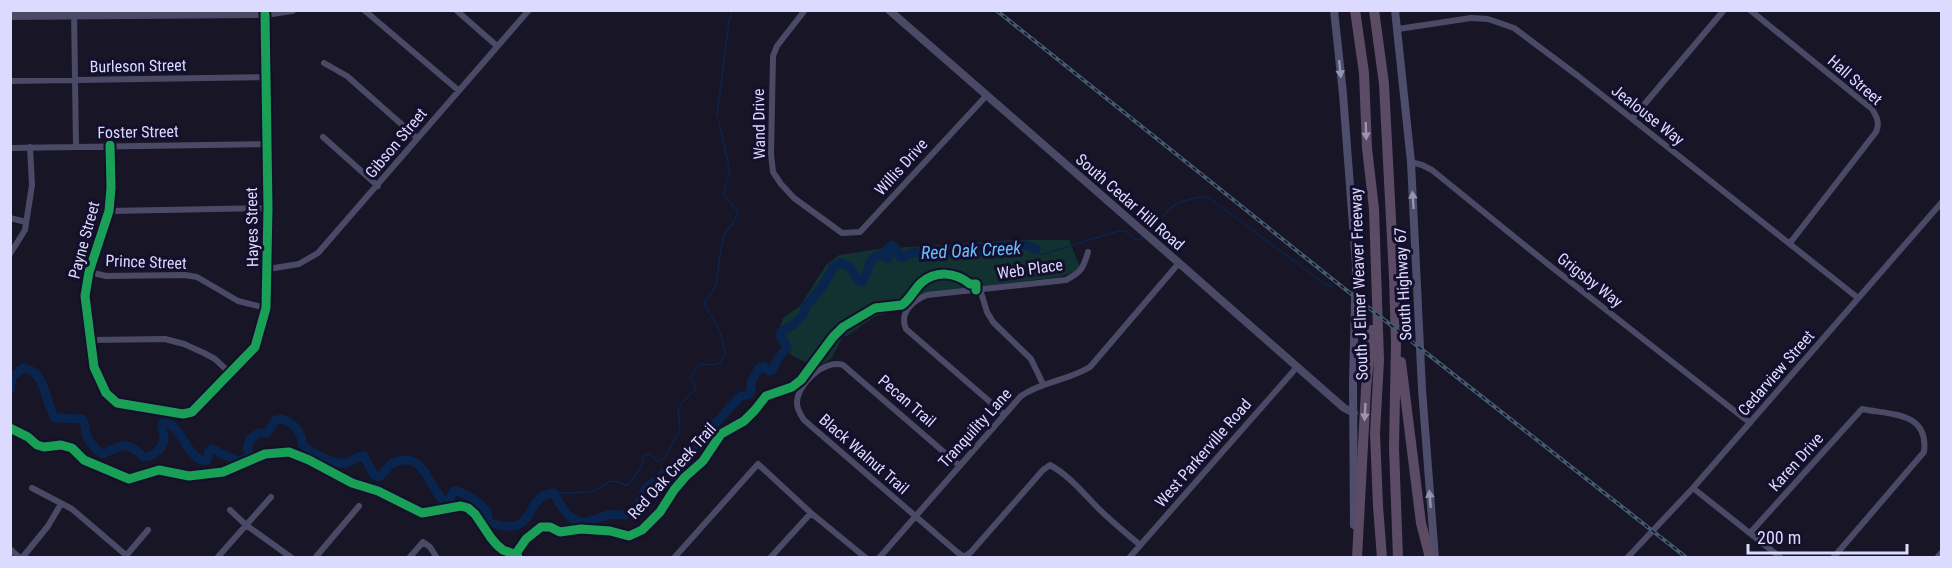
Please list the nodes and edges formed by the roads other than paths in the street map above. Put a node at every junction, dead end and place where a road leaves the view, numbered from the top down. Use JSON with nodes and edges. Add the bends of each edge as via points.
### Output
{"nodes":[{"id":1,"x":292,"y":10,"type":"edge"},
{"id":2,"x":364,"y":10,"type":"edge"},
{"id":3,"x":456,"y":10,"type":"edge"},
{"id":4,"x":529,"y":10,"type":"edge"},
{"id":5,"x":805,"y":10,"type":"edge"},
{"id":6,"x":889,"y":10,"type":"edge"},
{"id":7,"x":1334,"y":10,"type":"edge"},
{"id":8,"x":1355,"y":10,"type":"edge"},
{"id":9,"x":1374,"y":10,"type":"edge"},
{"id":10,"x":1395,"y":10,"type":"edge"},
{"id":11,"x":1724,"y":10,"type":"edge"},
{"id":12,"x":1750,"y":10,"type":"edge"},
{"id":13,"x":74,"y":12,"type":"edge"},
{"id":14,"x":265,"y":14,"type":"junction"},
{"id":15,"x":10,"y":16,"type":"edge"},
{"id":16,"x":1398,"y":29,"type":"junction"},
{"id":17,"x":497,"y":46,"type":"junction"},
{"id":18,"x":324,"y":63,"type":"dead end"},
{"id":19,"x":266,"y":77,"type":"junction"},
{"id":20,"x":74,"y":80,"type":"junction"},
{"id":21,"x":10,"y":81,"type":"edge"},
{"id":22,"x":458,"y":90,"type":"junction"},
{"id":23,"x":987,"y":95,"type":"junction"},
{"id":24,"x":1632,"y":119,"type":"junction"},
{"id":25,"x":323,"y":137,"type":"dead end"},
{"id":26,"x":417,"y":138,"type":"junction"},
{"id":27,"x":266,"y":144,"type":"junction"},
{"id":28,"x":110,"y":145,"type":"junction"},
{"id":29,"x":76,"y":146,"type":"junction"},
{"id":30,"x":30,"y":147,"type":"junction"},
{"id":31,"x":10,"y":148,"type":"edge"},
{"id":32,"x":1411,"y":162,"type":"junction"},
{"id":33,"x":378,"y":186,"type":"junction"},
{"id":34,"x":1941,"y":202,"type":"edge"},
{"id":35,"x":268,"y":208,"type":"junction"},
{"id":36,"x":109,"y":211,"type":"junction"},
{"id":37,"x":10,"y":218,"type":"edge"},
{"id":38,"x":26,"y":222,"type":"junction"},
{"id":39,"x":828,"y":225,"type":"joint"},
{"id":40,"x":1790,"y":243,"type":"junction"},
{"id":41,"x":1088,"y":252,"type":"dead end"},
{"id":42,"x":10,"y":254,"type":"edge"},
{"id":43,"x":1179,"y":262,"type":"junction"},
{"id":44,"x":268,"y":269,"type":"junction"},
{"id":45,"x":90,"y":272,"type":"junction"},
{"id":46,"x":980,"y":289,"type":"junction"},
{"id":47,"x":1377,"y":291,"type":"junction"},
{"id":48,"x":1858,"y":298,"type":"junction"},
{"id":49,"x":266,"y":308,"type":"junction"},
{"id":50,"x":91,"y":340,"type":"junction"},
{"id":51,"x":1396,"y":343,"type":"junction"},
{"id":52,"x":833,"y":363,"type":"joint"},
{"id":53,"x":1297,"y":367,"type":"junction"},
{"id":54,"x":230,"y":373,"type":"junction"},
{"id":55,"x":1043,"y":384,"type":"junction"},
{"id":56,"x":192,"y":412,"type":"joint"},
{"id":57,"x":1354,"y":413,"type":"junction"},
{"id":58,"x":1004,"y":414,"type":"junction"},
{"id":59,"x":1750,"y":423,"type":"junction"},
{"id":60,"x":960,"y":466,"type":"junction"},
{"id":61,"x":32,"y":488,"type":"dead end"},
{"id":62,"x":1693,"y":488,"type":"junction"},
{"id":63,"x":271,"y":497,"type":"dead end"},
{"id":64,"x":62,"y":504,"type":"junction"},
{"id":65,"x":359,"y":506,"type":"dead end"},
{"id":66,"x":230,"y":510,"type":"dead end"},
{"id":67,"x":811,"y":513,"type":"junction"},
{"id":68,"x":916,"y":516,"type":"junction"},
{"id":69,"x":246,"y":525,"type":"junction"},
{"id":70,"x":148,"y":530,"type":"dead end"},
{"id":71,"x":1750,"y":533,"type":"junction"},
{"id":72,"x":1140,"y":545,"type":"junction"},
{"id":73,"x":10,"y":549,"type":"edge"},
{"id":74,"x":1941,"y":552,"type":"edge"},
{"id":75,"x":126,"y":557,"type":"edge"},
{"id":76,"x":864,"y":557,"type":"edge"},
{"id":77,"x":964,"y":557,"type":"edge"},
{"id":78,"x":21,"y":558,"type":"edge"},
{"id":79,"x":218,"y":558,"type":"edge"},
{"id":80,"x":292,"y":558,"type":"edge"},
{"id":81,"x":315,"y":558,"type":"edge"},
{"id":82,"x":409,"y":558,"type":"edge"},
{"id":83,"x":437,"y":558,"type":"edge"},
{"id":84,"x":674,"y":558,"type":"edge"},
{"id":85,"x":770,"y":558,"type":"edge"},
{"id":86,"x":879,"y":558,"type":"edge"},
{"id":87,"x":1129,"y":558,"type":"edge"},
{"id":88,"x":1355,"y":558,"type":"edge"},
{"id":89,"x":1382,"y":558,"type":"edge"},
{"id":90,"x":1398,"y":558,"type":"edge"},
{"id":91,"x":1430,"y":558,"type":"edge"},
{"id":92,"x":1435,"y":558,"type":"edge"},
{"id":93,"x":1627,"y":558,"type":"edge"},
{"id":94,"x":1781,"y":558,"type":"edge"},
{"id":95,"x":1833,"y":558,"type":"edge"},
{"id":96,"x":1937,"y":558,"type":"edge"}],
"edges":[{"from":1,"to":14,"type":"street"},
{"from":2,"to":22,"type":"street"},
{"from":3,"to":17,"type":"street"},
{"from":4,"to":17,"type":"street","name":"Gibson Street"},
{"from":5,"to":39,"type":"street","name":"Wand Drive","via":[[773,56],[771,154],[773,172],[781,184]]},
{"from":6,"to":23,"type":"street","name":"South Cedar Hill Road"},
{"from":7,"to":57,"type":"main road","one_way":true,"via":[[1356,265]]},
{"from":8,"to":47,"type":"highway","name":"South J Elmer Weaver Freeway","one_way":true,"via":[[1364,73]]},
{"from":9,"to":51,"type":"highway","name":"South J Elmer Weaver Freeway","via":[[1384,84]]},
{"from":10,"to":16,"type":"main road","name":"South Highway 67"},
{"from":11,"to":24,"type":"street"},
{"from":12,"to":40,"type":"street","name":"Hall Street","via":[[1872,109],[1878,118],[1876,132]]},
{"from":13,"to":14,"type":"street","via":[[122,16]]},
{"from":13,"to":15,"type":"street"},
{"from":13,"to":20,"type":"street"},
{"from":14,"to":19,"type":"street","name":"Hayes Street"},
{"from":16,"to":24,"type":"street","name":"Jealouse Way","via":[[1471,18],[1503,24],[1524,34]]},
{"from":16,"to":32,"type":"main road","name":"South Highway 67"},
{"from":17,"to":22,"type":"street","name":"Gibson Street"},
{"from":18,"to":26,"type":"street","via":[[347,76]]},
{"from":19,"to":20,"type":"street","name":"Burleson Street"},
{"from":19,"to":27,"type":"street","name":"Hayes Street"},
{"from":20,"to":21,"type":"street","name":"Burleson Street"},
{"from":20,"to":29,"type":"street"},
{"from":22,"to":26,"type":"street","name":"Gibson Street"},
{"from":23,"to":39,"type":"street","name":"Willis Drive","via":[[860,232],[842,233]]},
{"from":23,"to":43,"type":"street","name":"South Cedar Hill Road"},
{"from":24,"to":40,"type":"street","name":"Jealouse Way"},
{"from":25,"to":33,"type":"street"},
{"from":26,"to":33,"type":"street","name":"Gibson Street"},
{"from":27,"to":28,"type":"street","name":"Foster Street"},
{"from":27,"to":35,"type":"street","name":"Hayes Street"},
{"from":28,"to":29,"type":"street","name":"Foster Street"},
{"from":28,"to":36,"type":"street","name":"Payne Street"},
{"from":29,"to":30,"type":"street","name":"Foster Street"},
{"from":30,"to":31,"type":"street","name":"Foster Street"},
{"from":30,"to":38,"type":"street","via":[[32,185]]},
{"from":32,"to":59,"type":"street","name":"Grigsby Way","via":[[1432,170]]},
{"from":92,"to":32,"type":"main road","name":"South Highway 67","one_way":true},
{"from":33,"to":44,"type":"street","name":"Gibson Street","via":[[318,253],[299,264]]},
{"from":34,"to":48,"type":"street","name":"Cedarview Street"},
{"from":35,"to":36,"type":"street"},
{"from":35,"to":44,"type":"street","name":"Hayes Street"},
{"from":36,"to":45,"type":"street","name":"Payne Street"},
{"from":37,"to":38,"type":"street"},
{"from":38,"to":42,"type":"street"},
{"from":40,"to":48,"type":"street","name":"Jealouse Way"},
{"from":41,"to":46,"type":"street","name":"Web Place","via":[[1083,268],[1066,280]]},
{"from":43,"to":53,"type":"street","name":"South Cedar Hill Road"},
{"from":43,"to":55,"type":"street","name":"Tranquility Lane","via":[[1090,367],[1076,376]]},
{"from":44,"to":49,"type":"street","name":"Hayes Street"},
{"from":45,"to":49,"type":"street","name":"Prince Street","via":[[106,276],[197,277],[238,301]]},
{"from":45,"to":50,"type":"street","name":"Payne Street","via":[[85,296]]},
{"from":46,"to":55,"type":"street","via":[[993,322],[1031,359]]},
{"from":46,"to":58,"type":"street","name":"Web Place","via":[[927,295],[904,313],[903,321],[906,329]]},
{"from":47,"to":88,"type":"highway","one_way":true},
{"from":47,"to":89,"type":"highway","name":"South J Elmer Weaver Freeway","via":[[1375,433]]},
{"from":48,"to":59,"type":"street","name":"Cedarview Street"},
{"from":49,"to":54,"type":"street","name":"Hayes Street","via":[[255,347]]},
{"from":50,"to":54,"type":"street","via":[[165,339],[204,353]]},
{"from":50,"to":56,"type":"street","name":"Payne Street","via":[[94,367],[106,393],[117,403],[183,414]]},
{"from":51,"to":90,"type":"highway","name":"South J Elmer Weaver Freeway"},
{"from":51,"to":91,"type":"highway","via":[[1421,523]]},
{"from":52,"to":60,"type":"street","name":"Pecan Trail","via":[[849,369]]},
{"from":52,"to":68,"type":"street","name":"Black Walnut Trail","via":[[821,367],[804,386],[797,403],[799,412]]},
{"from":53,"to":57,"type":"street","name":"South Cedar Hill Road"},
{"from":53,"to":72,"type":"street","name":"West Parkerville Road"},
{"from":54,"to":56,"type":"street","name":"Hayes Street"},
{"from":55,"to":58,"type":"street","name":"Tranquility Lane","via":[[1021,396]]},
{"from":57,"to":88,"type":"main road"},
{"from":58,"to":60,"type":"street","name":"Tranquility Lane"},
{"from":59,"to":62,"type":"street","name":"Cedarview Street"},
{"from":60,"to":68,"type":"street","name":"Tranquility Lane"},
{"from":61,"to":64,"type":"street"},
{"from":62,"to":71,"type":"street"},
{"from":62,"to":93,"type":"street","name":"Cedarview Street"},
{"from":63,"to":69,"type":"street"},
{"from":64,"to":75,"type":"street"},
{"from":64,"to":78,"type":"street"},
{"from":65,"to":81,"type":"street"},
{"from":66,"to":69,"type":"street"},
{"from":67,"to":76,"type":"street"},
{"from":67,"to":84,"type":"street","via":[[758,464]]},
{"from":67,"to":85,"type":"street"},
{"from":68,"to":77,"type":"street","name":"Black Walnut Trail"},
{"from":68,"to":86,"type":"street","name":"Tranquility Lane"},
{"from":69,"to":79,"type":"street"},
{"from":69,"to":80,"type":"street"},
{"from":70,"to":75,"type":"street"},
{"from":71,"to":94,"type":"street"},
{"from":71,"to":95,"type":"street","name":"Karen Drive","via":[[1862,409],[1897,414],[1914,423],[1923,434],[1924,453]]},
{"from":72,"to":77,"type":"street","via":[[1050,465]]},
{"from":72,"to":87,"type":"street","name":"West Parkerville Road"},
{"from":73,"to":78,"type":"street"},
{"from":74,"to":96,"type":"street"},
{"from":82,"to":83,"type":"street","via":[[423,542]]}]}
